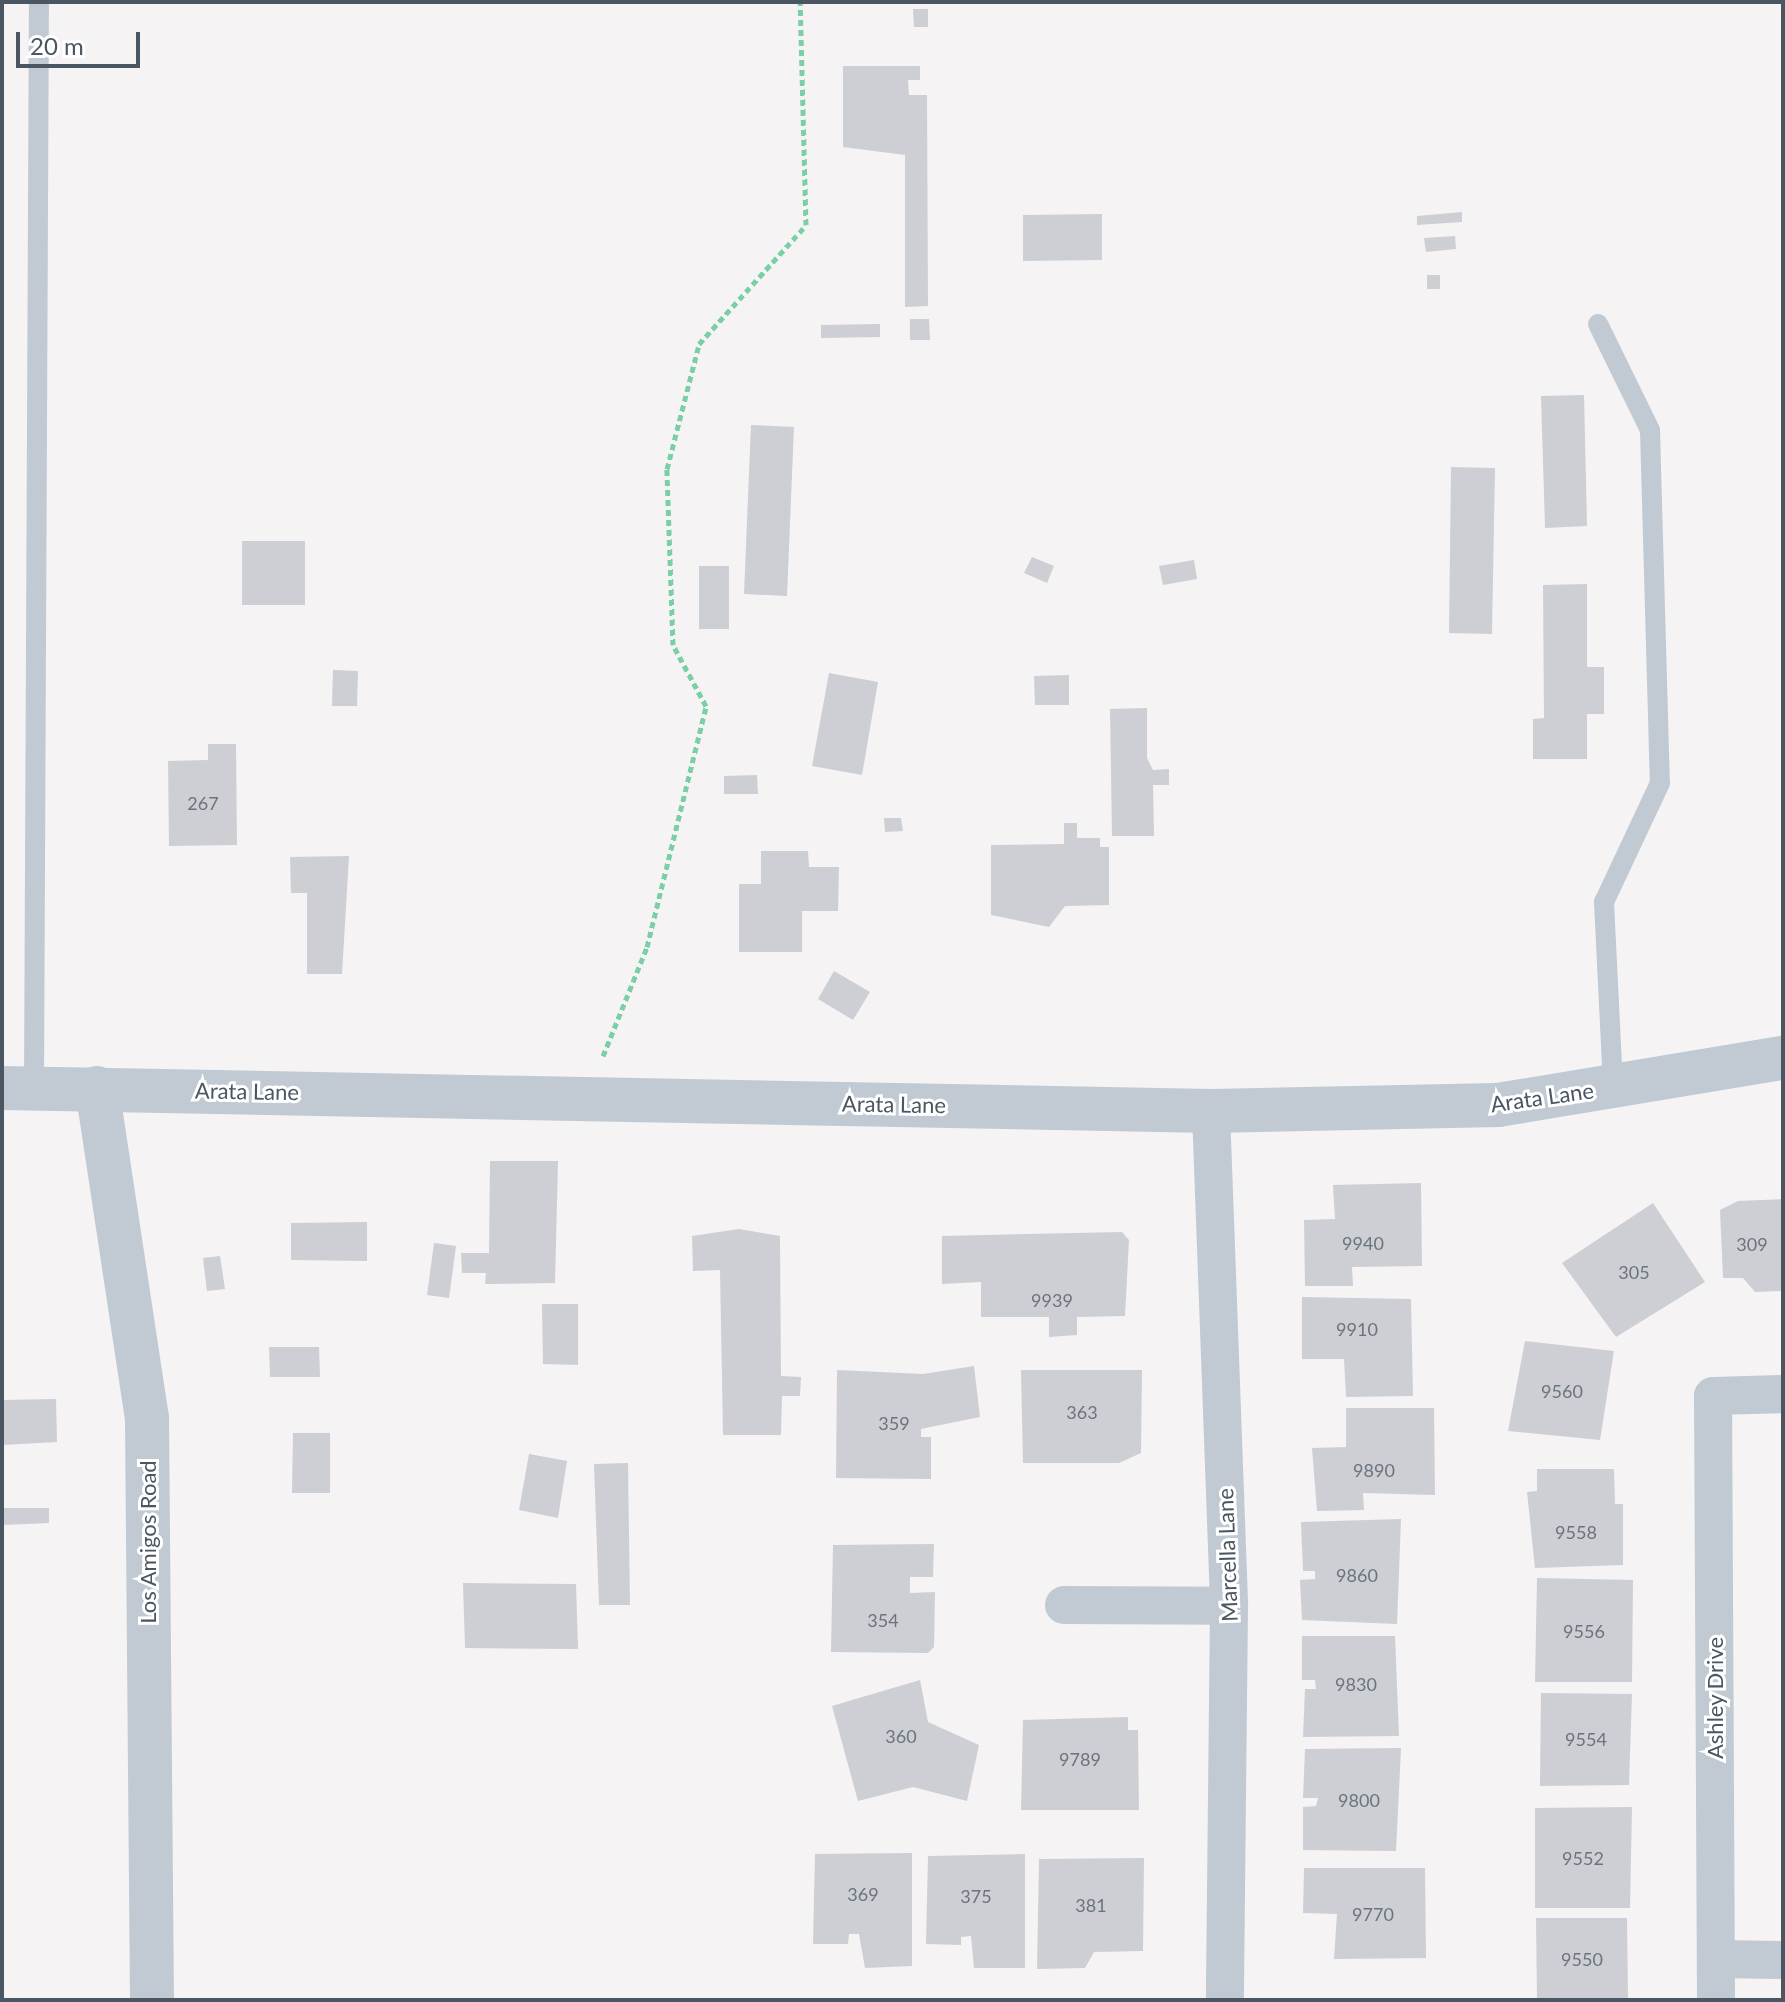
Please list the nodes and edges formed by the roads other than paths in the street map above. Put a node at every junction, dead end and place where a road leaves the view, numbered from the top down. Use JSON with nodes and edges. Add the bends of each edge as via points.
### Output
{"nodes":[{"id":1,"x":39,"y":2,"type":"edge"},
{"id":2,"x":1598,"y":324,"type":"dead end"},
{"id":3,"x":1783,"y":1058,"type":"edge"},
{"id":4,"x":1613,"y":1086,"type":"junction"},
{"id":5,"x":18,"y":1088,"type":"edge"},
{"id":6,"x":97,"y":1088,"type":"junction"},
{"id":7,"x":1211,"y":1111,"type":"junction"},
{"id":8,"x":1783,"y":1394,"type":"edge"},
{"id":9,"x":1064,"y":1605,"type":"dead end"},
{"id":10,"x":1229,"y":1606,"type":"junction"},
{"id":11,"x":1717,"y":1959,"type":"junction"},
{"id":12,"x":1783,"y":1960,"type":"edge"},
{"id":13,"x":152,"y":2000,"type":"edge"},
{"id":14,"x":1225,"y":2000,"type":"edge"},
{"id":15,"x":1716,"y":2000,"type":"edge"}],
"edges":[{"from":1,"to":5,"type":"lane"},
{"from":2,"to":4,"type":"lane","via":[[1650,430],[1660,783],[1604,902]]},
{"from":3,"to":4,"type":"street","name":"Arata Lane"},
{"from":4,"to":7,"type":"street","name":"Arata Lane","via":[[1498,1105]]},
{"from":5,"to":6,"type":"street","name":"Arata Lane"},
{"from":6,"to":7,"type":"street","name":"Arata Lane"},
{"from":6,"to":13,"type":"street","name":"Los Amigos Road","via":[[147,1418]]},
{"from":7,"to":10,"type":"street","name":"Marcella Lane"},
{"from":8,"to":11,"type":"street","name":"Ashley Drive","via":[[1713,1396]]},
{"from":9,"to":10,"type":"street"},
{"from":10,"to":14,"type":"street","name":"Marcella Lane"},
{"from":11,"to":12,"type":"street"},
{"from":11,"to":15,"type":"street","name":"Ashley Drive"}]}
